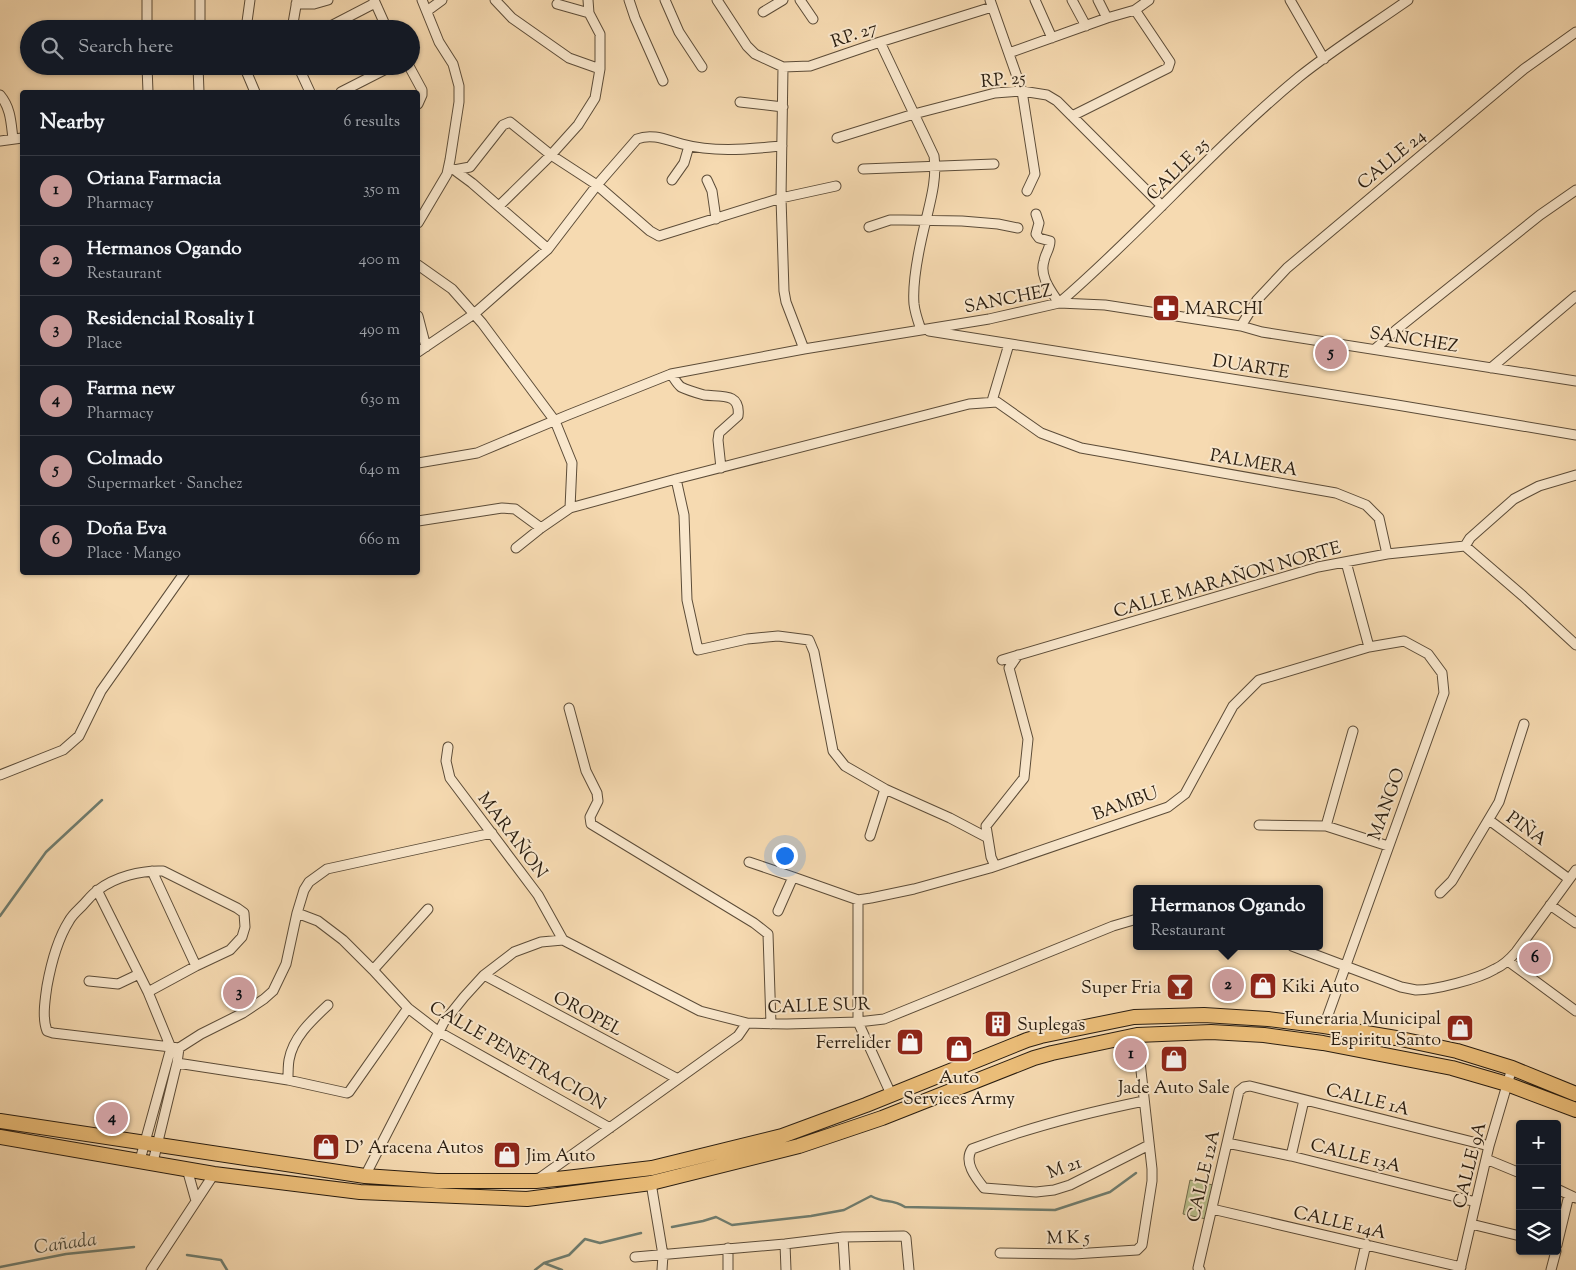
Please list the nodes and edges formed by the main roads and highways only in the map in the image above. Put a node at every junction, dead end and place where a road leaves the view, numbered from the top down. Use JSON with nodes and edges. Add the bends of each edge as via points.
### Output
{"nodes":[{"id":1,"x":1027,"y":1040,"type":"junction"},
{"id":2,"x":1034,"y":1058,"type":"junction"},
{"id":3,"x":1576,"y":1094,"type":"edge"},
{"id":4,"x":1576,"y":1110,"type":"edge"},
{"id":5,"x":0,"y":1121,"type":"edge"},
{"id":6,"x":0,"y":1137,"type":"edge"}],
"edges":[{"from":1,"to":2,"type":"main road"},
{"from":1,"to":3,"type":"main road","via":[[1134,1018],[1204,1015],[1268,1019],[1396,1038],[1448,1050],[1512,1068]]},
{"from":1,"to":5,"type":"main road","via":[[782,1136],[652,1168],[536,1181],[437,1181],[365,1176]]},
{"from":2,"to":4,"type":"main road","via":[[1137,1035],[1211,1032],[1264,1036],[1323,1043],[1452,1068]]},
{"from":2,"to":6,"type":"main road","via":[[882,1118],[800,1146],[651,1183],[527,1199],[360,1192],[214,1174]]}]}
